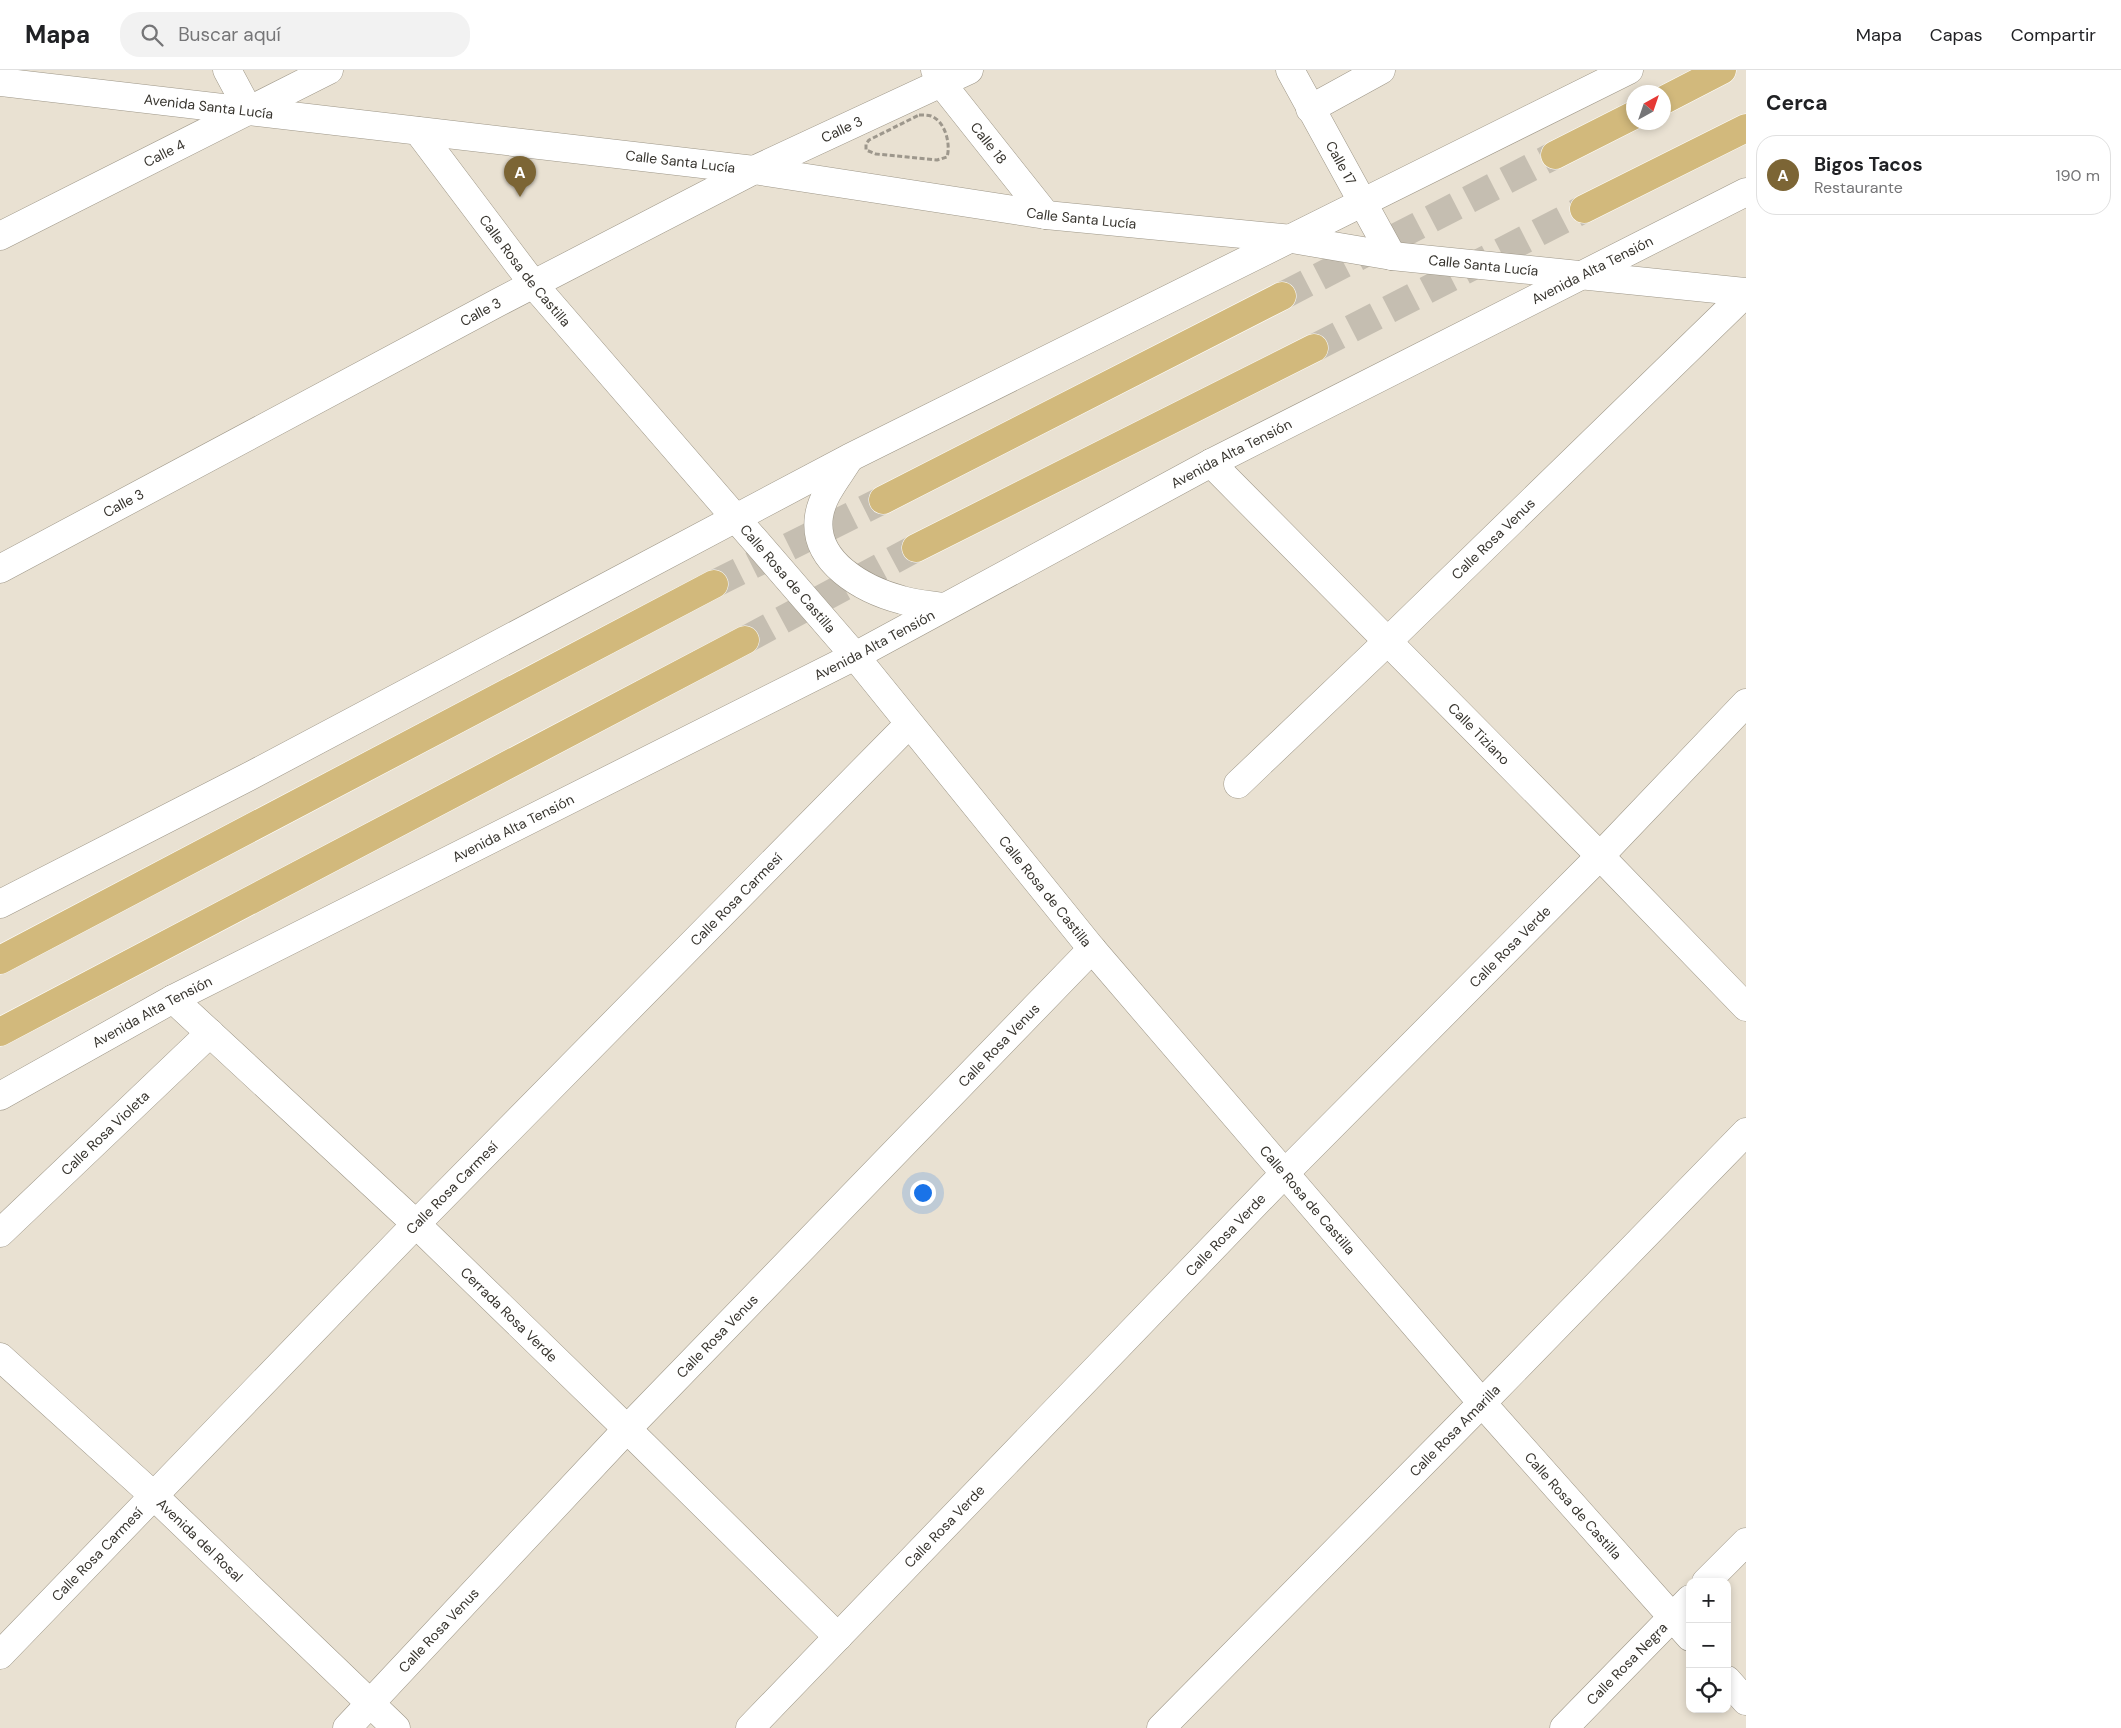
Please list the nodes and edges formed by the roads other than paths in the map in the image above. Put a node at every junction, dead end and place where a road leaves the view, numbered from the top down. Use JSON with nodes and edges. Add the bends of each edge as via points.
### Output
{"nodes":[{"id":1,"x":227,"y":70,"type":"edge"},
{"id":2,"x":329,"y":70,"type":"edge"},
{"id":3,"x":969,"y":70,"type":"edge"},
{"id":4,"x":1290,"y":70,"type":"edge"},
{"id":5,"x":1381,"y":70,"type":"edge"},
{"id":6,"x":1629,"y":70,"type":"edge"},
{"id":7,"x":1722,"y":70,"type":"edge"},
{"id":8,"x":939,"y":77,"type":"edge"},
{"id":9,"x":0,"y":82,"type":"edge"},
{"id":10,"x":1671,"y":96,"type":"edge"},
{"id":11,"x":1310,"y":109,"type":"junction"},
{"id":12,"x":249,"y":111,"type":"junction"},
{"id":13,"x":1626,"y":119,"type":"edge"},
{"id":14,"x":1746,"y":128,"type":"edge"},
{"id":15,"x":418,"y":132,"type":"junction"},
{"id":16,"x":1555,"y":155,"type":"tunnel mouth"},
{"id":17,"x":754,"y":170,"type":"junction"},
{"id":18,"x":1746,"y":192,"type":"edge"},
{"id":19,"x":1363,"y":202,"type":"junction"},
{"id":20,"x":1584,"y":209,"type":"tunnel mouth"},
{"id":21,"x":1046,"y":215,"type":"junction"},
{"id":22,"x":0,"y":236,"type":"edge"},
{"id":23,"x":1292,"y":239,"type":"junction"},
{"id":24,"x":1392,"y":256,"type":"junction"},
{"id":25,"x":1584,"y":276,"type":"junction"},
{"id":26,"x":534,"y":285,"type":"junction"},
{"id":27,"x":1746,"y":293,"type":"edge"},
{"id":28,"x":1282,"y":296,"type":"tunnel mouth"},
{"id":29,"x":1314,"y":348,"type":"tunnel mouth"},
{"id":30,"x":849,"y":458,"type":"junction"},
{"id":31,"x":1211,"y":463,"type":"junction"},
{"id":32,"x":883,"y":500,"type":"tunnel mouth"},
{"id":33,"x":737,"y":518,"type":"junction"},
{"id":34,"x":916,"y":548,"type":"tunnel mouth"},
{"id":35,"x":0,"y":569,"type":"edge"},
{"id":36,"x":714,"y":584,"type":"tunnel mouth"},
{"id":37,"x":943,"y":607,"type":"junction"},
{"id":38,"x":745,"y":640,"type":"tunnel mouth"},
{"id":39,"x":1388,"y":641,"type":"junction"},
{"id":40,"x":855,"y":656,"type":"junction"},
{"id":41,"x":1746,"y":703,"type":"edge"},
{"id":42,"x":909,"y":724,"type":"junction"},
{"id":43,"x":1238,"y":784,"type":"dead end"},
{"id":44,"x":1600,"y":856,"type":"junction"},
{"id":45,"x":0,"y":904,"type":"edge"},
{"id":46,"x":1092,"y":948,"type":"junction"},
{"id":47,"x":0,"y":960,"type":"edge"},
{"id":48,"x":173,"y":999,"type":"junction"},
{"id":49,"x":1746,"y":1007,"type":"edge"},
{"id":50,"x":0,"y":1032,"type":"edge"},
{"id":51,"x":210,"y":1033,"type":"junction"},
{"id":52,"x":0,"y":1096,"type":"edge"},
{"id":53,"x":1746,"y":1132,"type":"edge"},
{"id":54,"x":1284,"y":1174,"type":"junction"},
{"id":55,"x":416,"y":1224,"type":"junction"},
{"id":56,"x":0,"y":1233,"type":"edge"},
{"id":57,"x":0,"y":1357,"type":"edge"},
{"id":58,"x":1482,"y":1403,"type":"junction"},
{"id":59,"x":627,"y":1429,"type":"junction"},
{"id":60,"x":153,"y":1495,"type":"junction"},
{"id":61,"x":1746,"y":1542,"type":"edge"},
{"id":62,"x":1710,"y":1578,"type":"edge"},
{"id":63,"x":1681,"y":1608,"type":"edge"},
{"id":64,"x":1686,"y":1624,"type":"edge"},
{"id":65,"x":838,"y":1637,"type":"junction"},
{"id":66,"x":0,"y":1655,"type":"edge"},
{"id":67,"x":1731,"y":1684,"type":"edge"},
{"id":68,"x":1746,"y":1701,"type":"edge"},
{"id":69,"x":371,"y":1704,"type":"junction"},
{"id":70,"x":347,"y":1728,"type":"edge"},
{"id":71,"x":396,"y":1728,"type":"edge"},
{"id":72,"x":750,"y":1728,"type":"edge"},
{"id":73,"x":1161,"y":1728,"type":"edge"},
{"id":74,"x":1564,"y":1728,"type":"edge"}],
"edges":[{"from":1,"to":12,"type":"street"},
{"from":2,"to":12,"type":"street","name":"Calle 4"},
{"from":3,"to":8,"type":"street","name":"Calle 3"},
{"from":4,"to":11,"type":"street","name":"Calle 17"},
{"from":5,"to":11,"type":"street"},
{"from":6,"to":19,"type":"street"},
{"from":7,"to":10,"type":"main road"},
{"from":8,"to":17,"type":"street","name":"Calle 3"},
{"from":8,"to":21,"type":"street","name":"Calle 18"},
{"from":9,"to":12,"type":"street","name":"Avenida Santa Lucía"},
{"from":11,"to":19,"type":"street","name":"Calle 17"},
{"from":12,"to":15,"type":"street","name":"Avenida Santa Lucía"},
{"from":12,"to":22,"type":"street","name":"Calle 4"},
{"from":13,"to":16,"type":"main road"},
{"from":14,"to":20,"type":"main road"},
{"from":15,"to":17,"type":"street","name":"Calle Santa Lucía"},
{"from":15,"to":26,"type":"street","name":"Calle Rosa de Castilla"},
{"from":17,"to":21,"type":"street","name":"Calle Santa Lucía"},
{"from":17,"to":26,"type":"street","name":"Calle 3"},
{"from":18,"to":25,"type":"street","name":"Avenida Alta Tensión"},
{"from":19,"to":23,"type":"street"},
{"from":19,"to":24,"type":"street","name":"Calle 17"},
{"from":21,"to":23,"type":"street","name":"Calle Santa Lucía"},
{"from":23,"to":24,"type":"street","name":"Calle Santa Lucía"},
{"from":23,"to":30,"type":"street"},
{"from":24,"to":25,"type":"street","name":"Calle Santa Lucía"},
{"from":25,"to":27,"type":"street","name":"Calle Santa Lucía"},
{"from":25,"to":31,"type":"street","name":"Avenida Alta Tensión"},
{"from":26,"to":33,"type":"street","name":"Calle Rosa de Castilla"},
{"from":26,"to":35,"type":"street","name":"Calle 3"},
{"from":27,"to":39,"type":"street","name":"Calle Rosa Venus"},
{"from":28,"to":32,"type":"main road"},
{"from":29,"to":34,"type":"main road"},
{"from":30,"to":33,"type":"street"},
{"from":30,"to":37,"type":"street","via":[[824,499],[819,515],[818,533],[823,548],[836,566],[873,590],[902,600]]},
{"from":31,"to":37,"type":"street","name":"Avenida Alta Tensión"},
{"from":31,"to":39,"type":"street","name":"Calle Tiziano"},
{"from":33,"to":40,"type":"street","name":"Calle Rosa de Castilla"},
{"from":33,"to":45,"type":"street","via":[[248,777]]},
{"from":36,"to":47,"type":"main road"},
{"from":37,"to":40,"type":"street","name":"Avenida Alta Tensión"},
{"from":38,"to":50,"type":"main road"},
{"from":39,"to":43,"type":"street","name":"Calle Rosa Venus"},
{"from":39,"to":44,"type":"street","name":"Calle Tiziano"},
{"from":40,"to":42,"type":"street","name":"Calle Rosa de Castilla"},
{"from":40,"to":48,"type":"street","name":"Avenida Alta Tensión"},
{"from":41,"to":44,"type":"street","name":"Calle Rosa Verde"},
{"from":42,"to":46,"type":"street","name":"Calle Rosa de Castilla"},
{"from":42,"to":55,"type":"street","name":"Calle Rosa Carmesí"},
{"from":44,"to":49,"type":"street","name":"Calle Tiziano"},
{"from":44,"to":54,"type":"street","name":"Calle Rosa Verde"},
{"from":46,"to":54,"type":"street","name":"Calle Rosa de Castilla"},
{"from":46,"to":59,"type":"street","name":"Calle Rosa Venus"},
{"from":48,"to":51,"type":"street","name":"Cerrada Rosa Verde"},
{"from":48,"to":52,"type":"street","name":"Avenida Alta Tensión"},
{"from":51,"to":55,"type":"street","name":"Cerrada Rosa Verde"},
{"from":51,"to":56,"type":"street","name":"Calle Rosa Violeta"},
{"from":53,"to":58,"type":"street","name":"Calle Rosa Amarilla"},
{"from":54,"to":58,"type":"street","name":"Calle Rosa de Castilla"},
{"from":54,"to":65,"type":"street","name":"Calle Rosa Verde"},
{"from":55,"to":59,"type":"street","name":"Cerrada Rosa Verde"},
{"from":55,"to":60,"type":"street","name":"Calle Rosa Carmesí"},
{"from":57,"to":60,"type":"street","name":"Avenida del Rosal"},
{"from":58,"to":63,"type":"street","name":"Calle Rosa de Castilla"},
{"from":58,"to":73,"type":"street","name":"Calle Rosa Amarilla"},
{"from":59,"to":65,"type":"street","name":"Cerrada Rosa Verde"},
{"from":59,"to":69,"type":"street","name":"Calle Rosa Venus"},
{"from":60,"to":66,"type":"street","name":"Calle Rosa Carmesí"},
{"from":60,"to":69,"type":"street","name":"Avenida del Rosal"},
{"from":61,"to":62,"type":"street"},
{"from":63,"to":64,"type":"street","name":"Calle Rosa de Castilla"},
{"from":63,"to":74,"type":"street","name":"Calle Rosa Negra"},
{"from":65,"to":72,"type":"street","name":"Calle Rosa Verde"},
{"from":67,"to":68,"type":"street"},
{"from":69,"to":70,"type":"street","name":"Calle Rosa Venus"},
{"from":69,"to":71,"type":"street","name":"Avenida del Rosal"}]}
